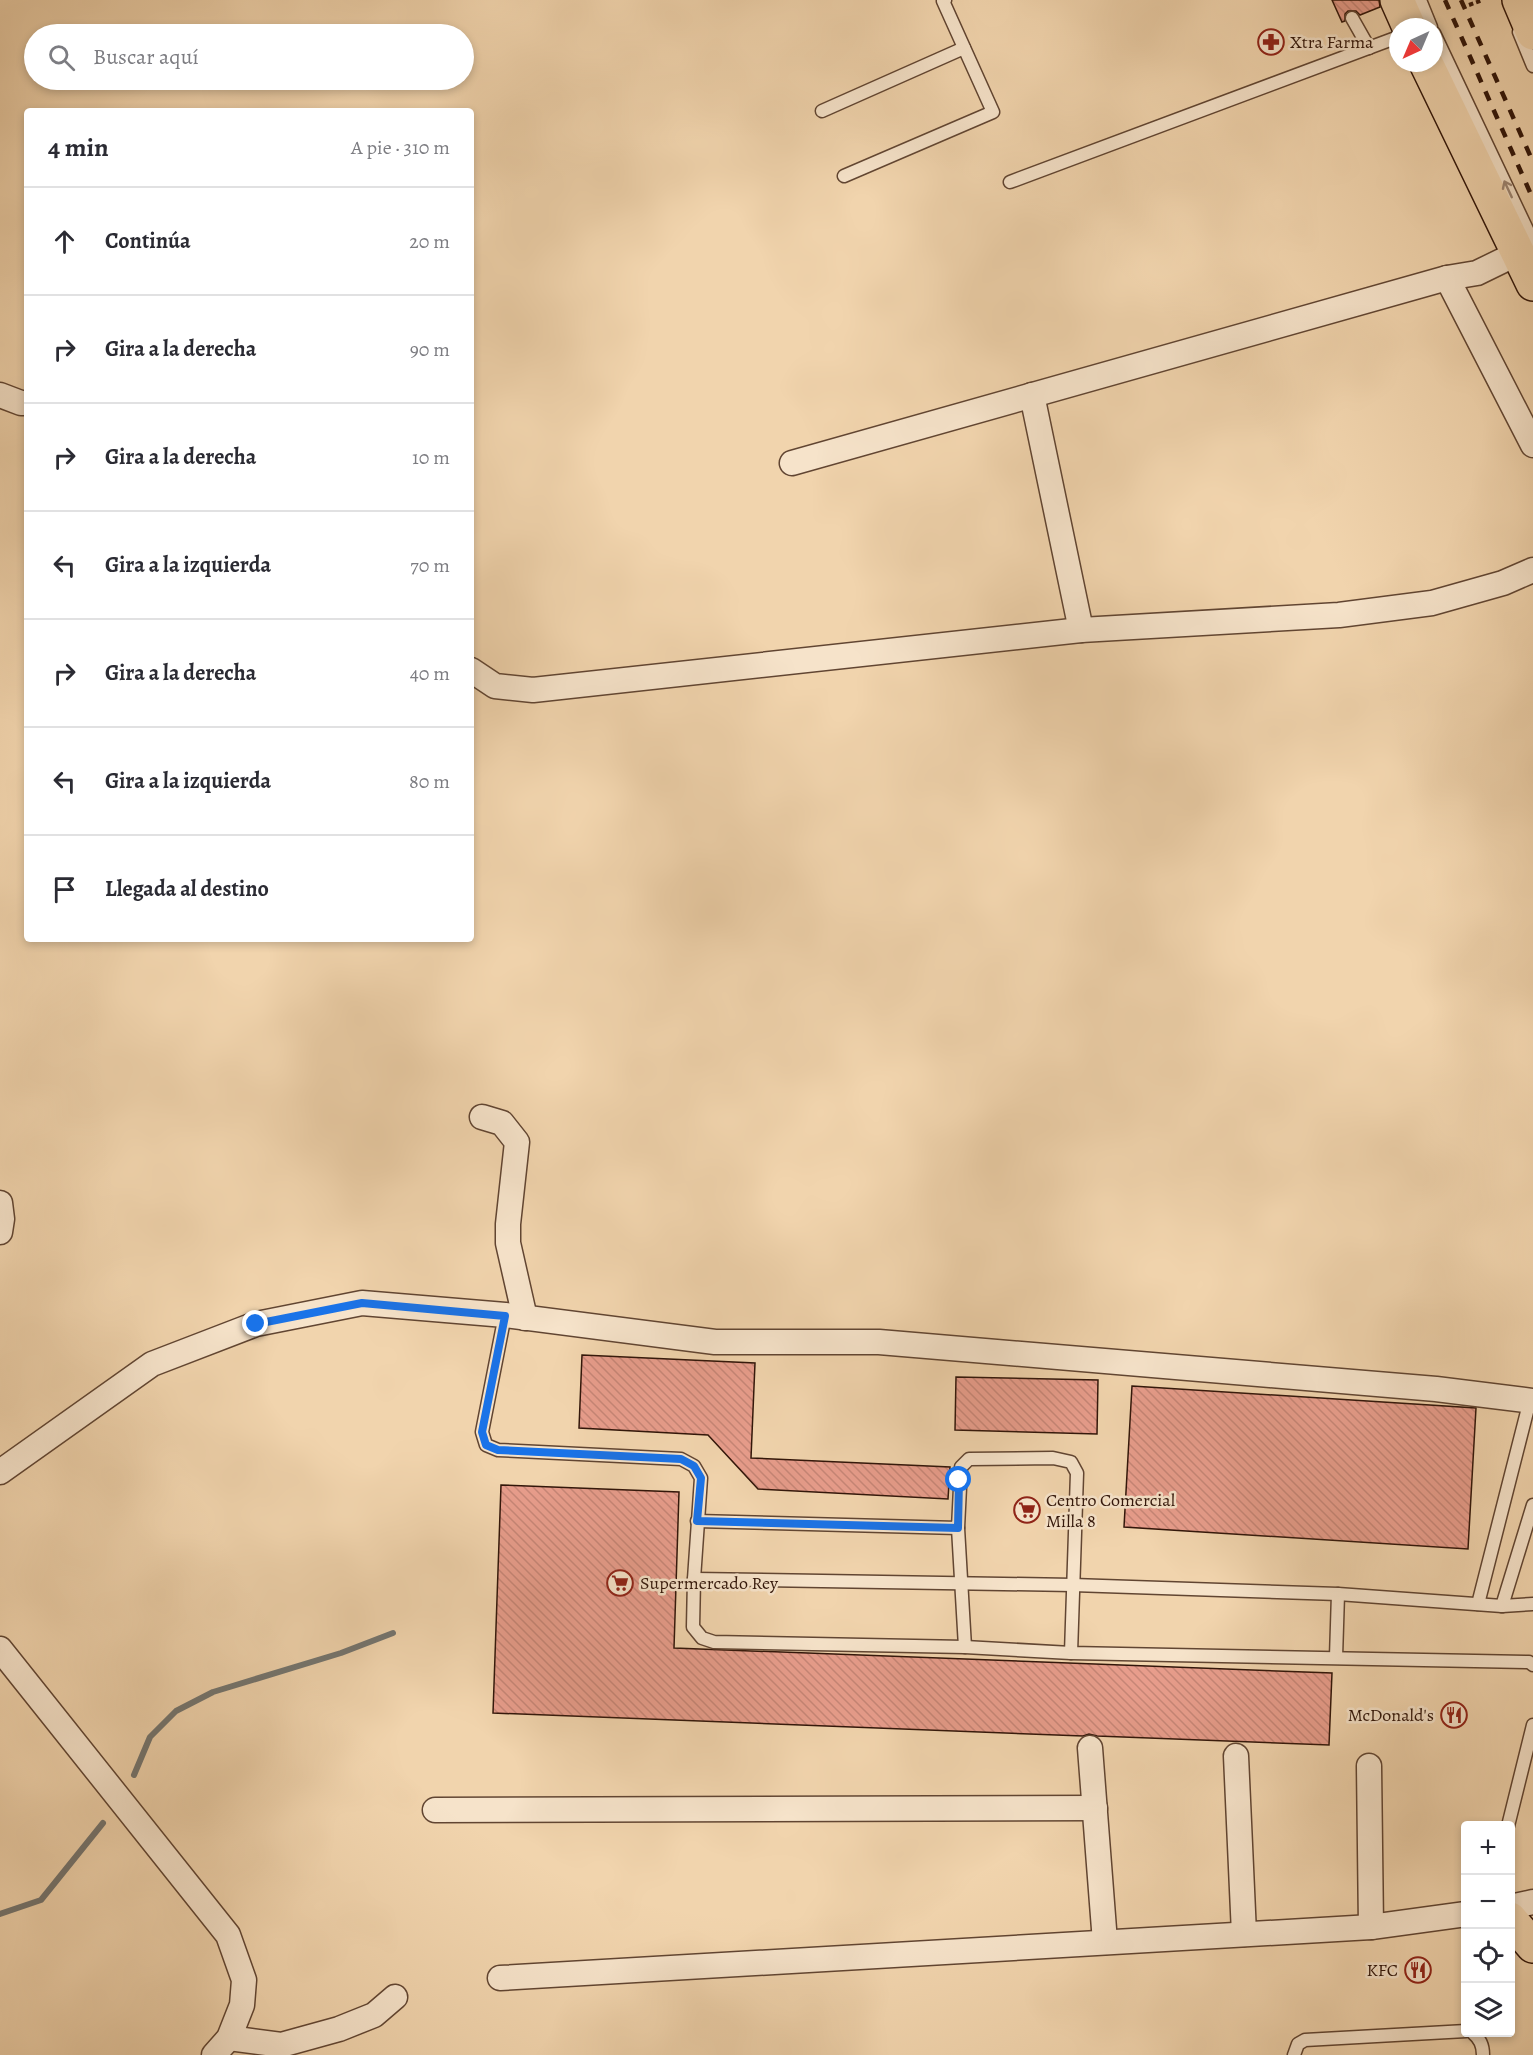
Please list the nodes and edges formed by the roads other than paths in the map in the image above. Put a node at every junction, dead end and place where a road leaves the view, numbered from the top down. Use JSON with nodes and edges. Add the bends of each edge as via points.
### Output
{"nodes":[{"id":1,"x":945,"y":0,"type":"edge"},
{"id":2,"x":1397,"y":0,"type":"edge"},
{"id":3,"x":1420,"y":0,"type":"edge"},
{"id":4,"x":1506,"y":0,"type":"edge"},
{"id":5,"x":1519,"y":0,"type":"edge"},
{"id":6,"x":1352,"y":18,"type":"dead end"},
{"id":7,"x":1405,"y":18,"type":"edge"},
{"id":8,"x":1427,"y":18,"type":"edge"},
{"id":9,"x":1533,"y":33,"type":"edge"},
{"id":10,"x":1389,"y":40,"type":"edge"},
{"id":11,"x":964,"y":48,"type":"junction"},
{"id":12,"x":1369,"y":48,"type":"junction"},
{"id":13,"x":1443,"y":55,"type":"edge"},
{"id":14,"x":1533,"y":66,"type":"edge"},
{"id":15,"x":1431,"y":72,"type":"edge"},
{"id":16,"x":822,"y":111,"type":"dead end"},
{"id":17,"x":844,"y":176,"type":"dead end"},
{"id":18,"x":1010,"y":182,"type":"dead end"},
{"id":19,"x":1520,"y":245,"type":"edge"},
{"id":20,"x":1447,"y":278,"type":"junction"},
{"id":21,"x":1533,"y":284,"type":"edge"},
{"id":22,"x":0,"y":395,"type":"edge"},
{"id":23,"x":1032,"y":395,"type":"junction"},
{"id":24,"x":24,"y":403,"type":"edge"},
{"id":25,"x":1533,"y":445,"type":"edge"},
{"id":26,"x":792,"y":463,"type":"dead end"},
{"id":27,"x":1533,"y":570,"type":"edge"},
{"id":28,"x":1081,"y":630,"type":"junction"},
{"id":29,"x":474,"y":672,"type":"edge"},
{"id":30,"x":482,"y":1117,"type":"dead end"},
{"id":31,"x":0,"y":1203,"type":"edge"},
{"id":32,"x":0,"y":1232,"type":"edge"},
{"id":33,"x":515,"y":1317,"type":"junction"},
{"id":34,"x":1530,"y":1410,"type":"edge"},
{"id":35,"x":0,"y":1472,"type":"edge"},
{"id":36,"x":1533,"y":1504,"type":"edge"},
{"id":37,"x":697,"y":1521,"type":"junction"},
{"id":38,"x":958,"y":1528,"type":"junction"},
{"id":39,"x":694,"y":1580,"type":"junction"},
{"id":40,"x":962,"y":1582,"type":"junction"},
{"id":41,"x":1073,"y":1585,"type":"junction"},
{"id":42,"x":1338,"y":1594,"type":"junction"},
{"id":43,"x":1478,"y":1604,"type":"junction"},
{"id":44,"x":1533,"y":1604,"type":"edge"},
{"id":45,"x":1502,"y":1606,"type":"junction"},
{"id":46,"x":965,"y":1647,"type":"junction"},
{"id":47,"x":1071,"y":1653,"type":"junction"},
{"id":48,"x":2,"y":1657,"type":"edge"},
{"id":49,"x":1336,"y":1657,"type":"junction"},
{"id":50,"x":1533,"y":1665,"type":"edge"},
{"id":51,"x":1533,"y":1725,"type":"edge"},
{"id":52,"x":1090,"y":1748,"type":"dead end"},
{"id":53,"x":1236,"y":1756,"type":"dead end"},
{"id":54,"x":1369,"y":1766,"type":"dead end"},
{"id":55,"x":1095,"y":1808,"type":"junction"},
{"id":56,"x":435,"y":1810,"type":"dead end"},
{"id":57,"x":1509,"y":1821,"type":"edge"},
{"id":58,"x":1533,"y":1902,"type":"edge"},
{"id":59,"x":1515,"y":1906,"type":"edge"},
{"id":60,"x":1461,"y":1915,"type":"edge"},
{"id":61,"x":1515,"y":1925,"type":"edge"},
{"id":62,"x":1371,"y":1927,"type":"junction"},
{"id":63,"x":1244,"y":1934,"type":"junction"},
{"id":64,"x":1105,"y":1942,"type":"junction"},
{"id":65,"x":1533,"y":1946,"type":"edge"},
{"id":66,"x":500,"y":1977,"type":"dead end"},
{"id":67,"x":395,"y":1997,"type":"dead end"},
{"id":68,"x":1461,"y":2031,"type":"edge"},
{"id":69,"x":1479,"y":2037,"type":"edge"},
{"id":70,"x":221,"y":2046,"type":"edge"},
{"id":71,"x":1294,"y":2055,"type":"edge"},
{"id":72,"x":1483,"y":2055,"type":"edge"}],
"edges":[{"from":1,"to":11,"type":"lane"},
{"from":2,"to":7,"type":"main road"},
{"from":3,"to":8,"type":"lane"},
{"from":4,"to":14,"type":"lane"},
{"from":5,"to":9,"type":"main road"},
{"from":6,"to":12,"type":"lane"},
{"from":10,"to":12,"type":"lane"},
{"from":11,"to":16,"type":"lane"},
{"from":11,"to":17,"type":"lane","via":[[993,112]]},
{"from":12,"to":18,"type":"lane"},
{"from":19,"to":13,"type":"lane","one_way":true},
{"from":15,"to":19,"type":"main road"},
{"from":19,"to":20,"type":"street","via":[[1470,258]]},
{"from":19,"to":21,"type":"main road"},
{"from":20,"to":23,"type":"street"},
{"from":20,"to":25,"type":"street"},
{"from":22,"to":24,"type":"street"},
{"from":23,"to":26,"type":"street"},
{"from":23,"to":28,"type":"street"},
{"from":27,"to":28,"type":"street","via":[[1503,583],[1432,603],[1339,615]]},
{"from":28,"to":29,"type":"street","via":[[533,690],[495,686]]},
{"from":30,"to":33,"type":"street","via":[[502,1123],[517,1142],[508,1224]]},
{"from":31,"to":32,"type":"street"},
{"from":33,"to":34,"type":"street","via":[[715,1342],[879,1342],[1436,1389]]},
{"from":33,"to":35,"type":"street","via":[[362,1303],[256,1324],[152,1364]]},
{"from":33,"to":37,"type":"lane","via":[[482,1432],[486,1445],[498,1450],[681,1459],[694,1466],[701,1478]]},
{"from":34,"to":43,"type":"lane"},
{"from":36,"to":45,"type":"lane"},
{"from":37,"to":38,"type":"lane"},
{"from":37,"to":39,"type":"lane"},
{"from":38,"to":40,"type":"lane"},
{"from":38,"to":41,"type":"lane","via":[[961,1467],[969,1459],[1053,1458],[1071,1462],[1077,1473]]},
{"from":39,"to":40,"type":"lane"},
{"from":39,"to":46,"type":"lane","via":[[693,1627],[702,1638],[714,1642]]},
{"from":40,"to":41,"type":"lane"},
{"from":40,"to":46,"type":"lane"},
{"from":41,"to":42,"type":"lane"},
{"from":41,"to":47,"type":"lane"},
{"from":42,"to":43,"type":"lane"},
{"from":42,"to":49,"type":"lane"},
{"from":43,"to":45,"type":"lane"},
{"from":44,"to":45,"type":"lane"},
{"from":46,"to":47,"type":"lane"},
{"from":47,"to":49,"type":"lane"},
{"from":48,"to":70,"type":"street","via":[[228,1935],[244,1980],[242,2005]]},
{"from":49,"to":50,"type":"lane"},
{"from":51,"to":57,"type":"lane"},
{"from":52,"to":55,"type":"street"},
{"from":53,"to":63,"type":"street"},
{"from":54,"to":62,"type":"street"},
{"from":55,"to":56,"type":"street"},
{"from":55,"to":64,"type":"street"},
{"from":58,"to":59,"type":"street"},
{"from":60,"to":62,"type":"street"},
{"from":61,"to":65,"type":"main road"},
{"from":62,"to":63,"type":"street"},
{"from":63,"to":64,"type":"street"},
{"from":64,"to":66,"type":"street"},
{"from":67,"to":70,"type":"street","via":[[374,2015],[339,2030],[281,2045]]},
{"from":68,"to":71,"type":"lane","via":[[1305,2040],[1298,2044]]},
{"from":69,"to":72,"type":"lane"}]}
